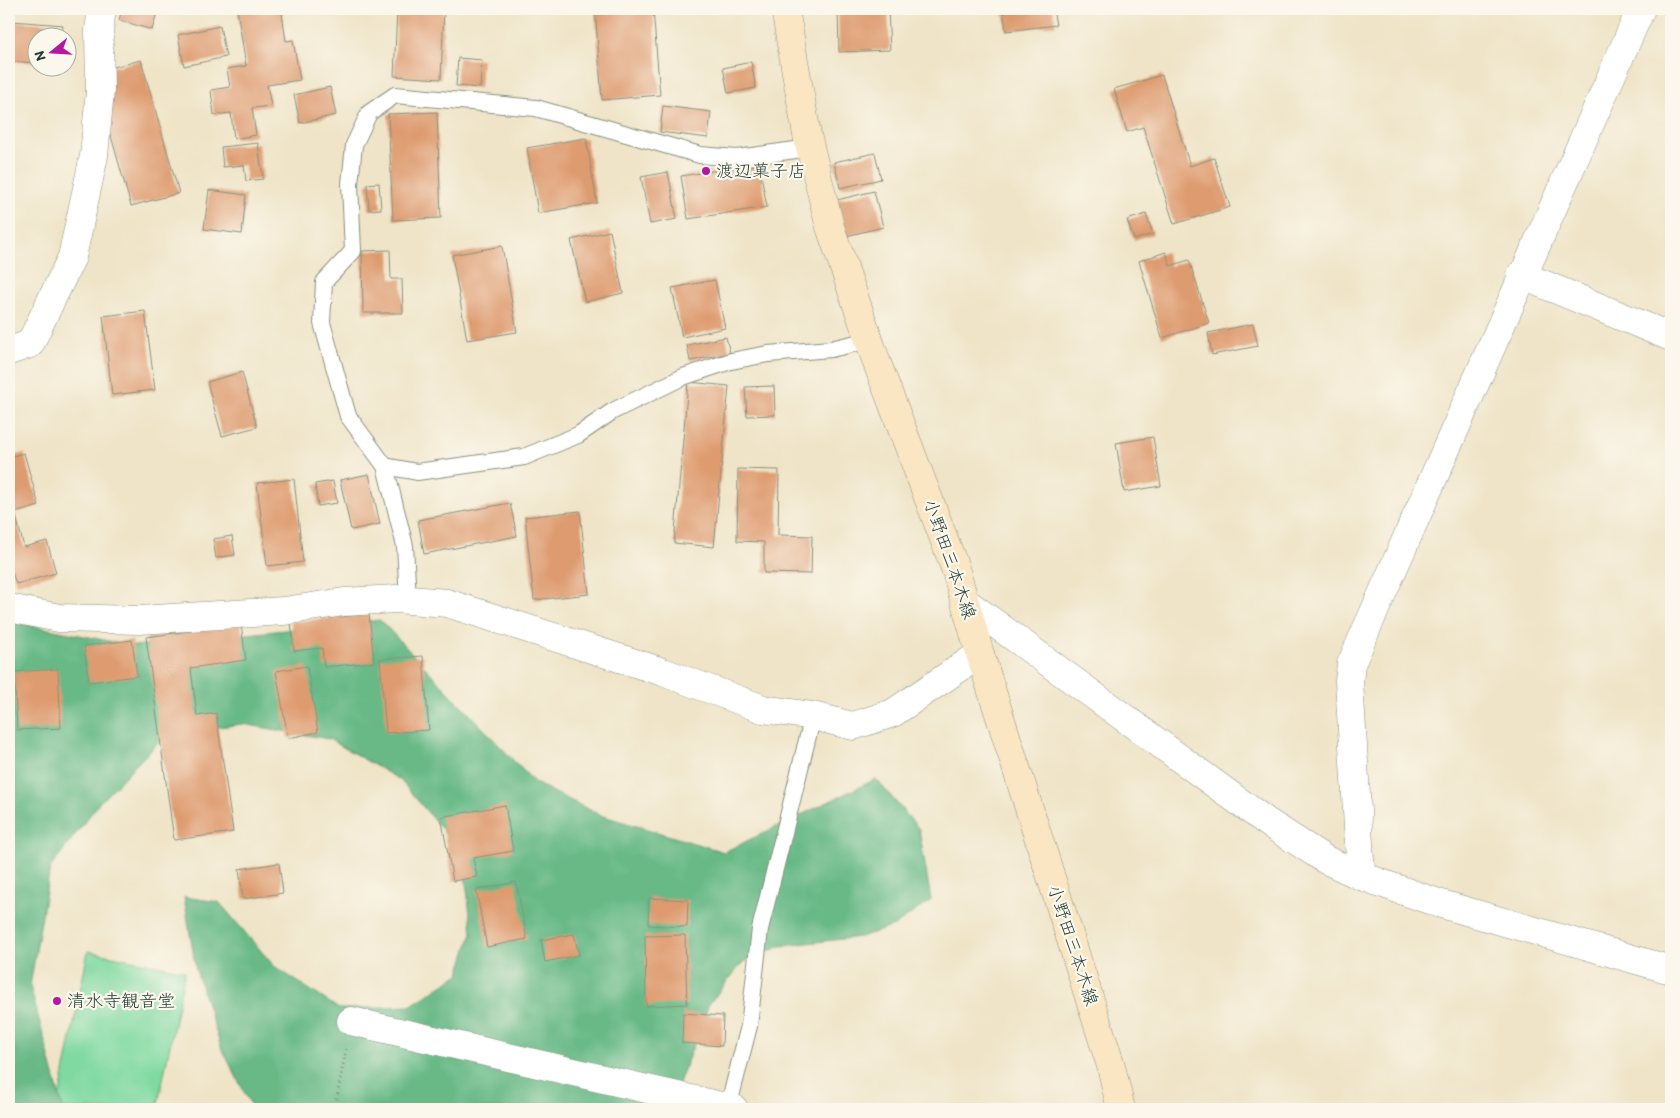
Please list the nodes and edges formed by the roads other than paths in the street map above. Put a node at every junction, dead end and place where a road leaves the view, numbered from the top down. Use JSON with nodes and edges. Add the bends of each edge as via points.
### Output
{"nodes":[{"id":1,"x":102,"y":9,"type":"edge"},
{"id":2,"x":785,"y":9,"type":"edge"},
{"id":3,"x":1641,"y":9,"type":"edge"},
{"id":4,"x":810,"y":148,"type":"junction"},
{"id":5,"x":1521,"y":275,"type":"junction"},
{"id":6,"x":1671,"y":337,"type":"edge"},
{"id":7,"x":869,"y":340,"type":"junction"},
{"id":8,"x":9,"y":351,"type":"edge"},
{"id":9,"x":385,"y":466,"type":"junction"},
{"id":10,"x":408,"y":600,"type":"junction"},
{"id":11,"x":967,"y":603,"type":"junction"},
{"id":12,"x":9,"y":608,"type":"edge"},
{"id":13,"x":980,"y":654,"type":"junction"},
{"id":14,"x":814,"y":716,"type":"junction"},
{"id":15,"x":1361,"y":876,"type":"junction"},
{"id":16,"x":1671,"y":970,"type":"edge"},
{"id":17,"x":351,"y":1021,"type":"road end"},
{"id":18,"x":731,"y":1109,"type":"edge"},
{"id":19,"x":1122,"y":1109,"type":"edge"}],
"edges":[{"from":1,"to":8,"type":"street","via":[[94,156],[72,257],[30,344]]},
{"from":2,"to":4,"type":"main road","name":"小野田三本木線"},
{"from":3,"to":5,"type":"street"},
{"from":4,"to":7,"type":"main road","name":"小野田三本木線","via":[[830,227]]},
{"from":4,"to":9,"type":"lane","via":[[737,158],[700,154],[536,108],[441,98],[395,95],[369,113],[354,145],[350,184],[352,251],[324,282],[322,323],[348,416]]},
{"from":5,"to":6,"type":"street"},
{"from":5,"to":15,"type":"street","via":[[1351,664],[1349,681]]},
{"from":7,"to":9,"type":"lane","via":[[832,349],[768,354],[731,361],[683,378],[614,411],[578,435],[524,457],[417,472]]},
{"from":7,"to":11,"type":"main road","name":"小野田三本木線"},
{"from":9,"to":10,"type":"lane","via":[[405,546]]},
{"from":10,"to":12,"type":"street","via":[[344,602],[284,611],[138,620],[59,618]]},
{"from":10,"to":14,"type":"street","via":[[446,603],[663,672],[763,709]]},
{"from":11,"to":13,"type":"main road","name":"小野田三本木線"},
{"from":11,"to":15,"type":"street","via":[[1268,822],[1326,860]]},
{"from":13,"to":14,"type":"street","via":[[893,713],[853,726]]},
{"from":13,"to":19,"type":"main road","name":"小野田三本木線"},
{"from":14,"to":18,"type":"lane","via":[[760,930],[749,1026]]},
{"from":15,"to":16,"type":"street","via":[[1438,903]]},
{"from":17,"to":18,"type":"street"}]}
